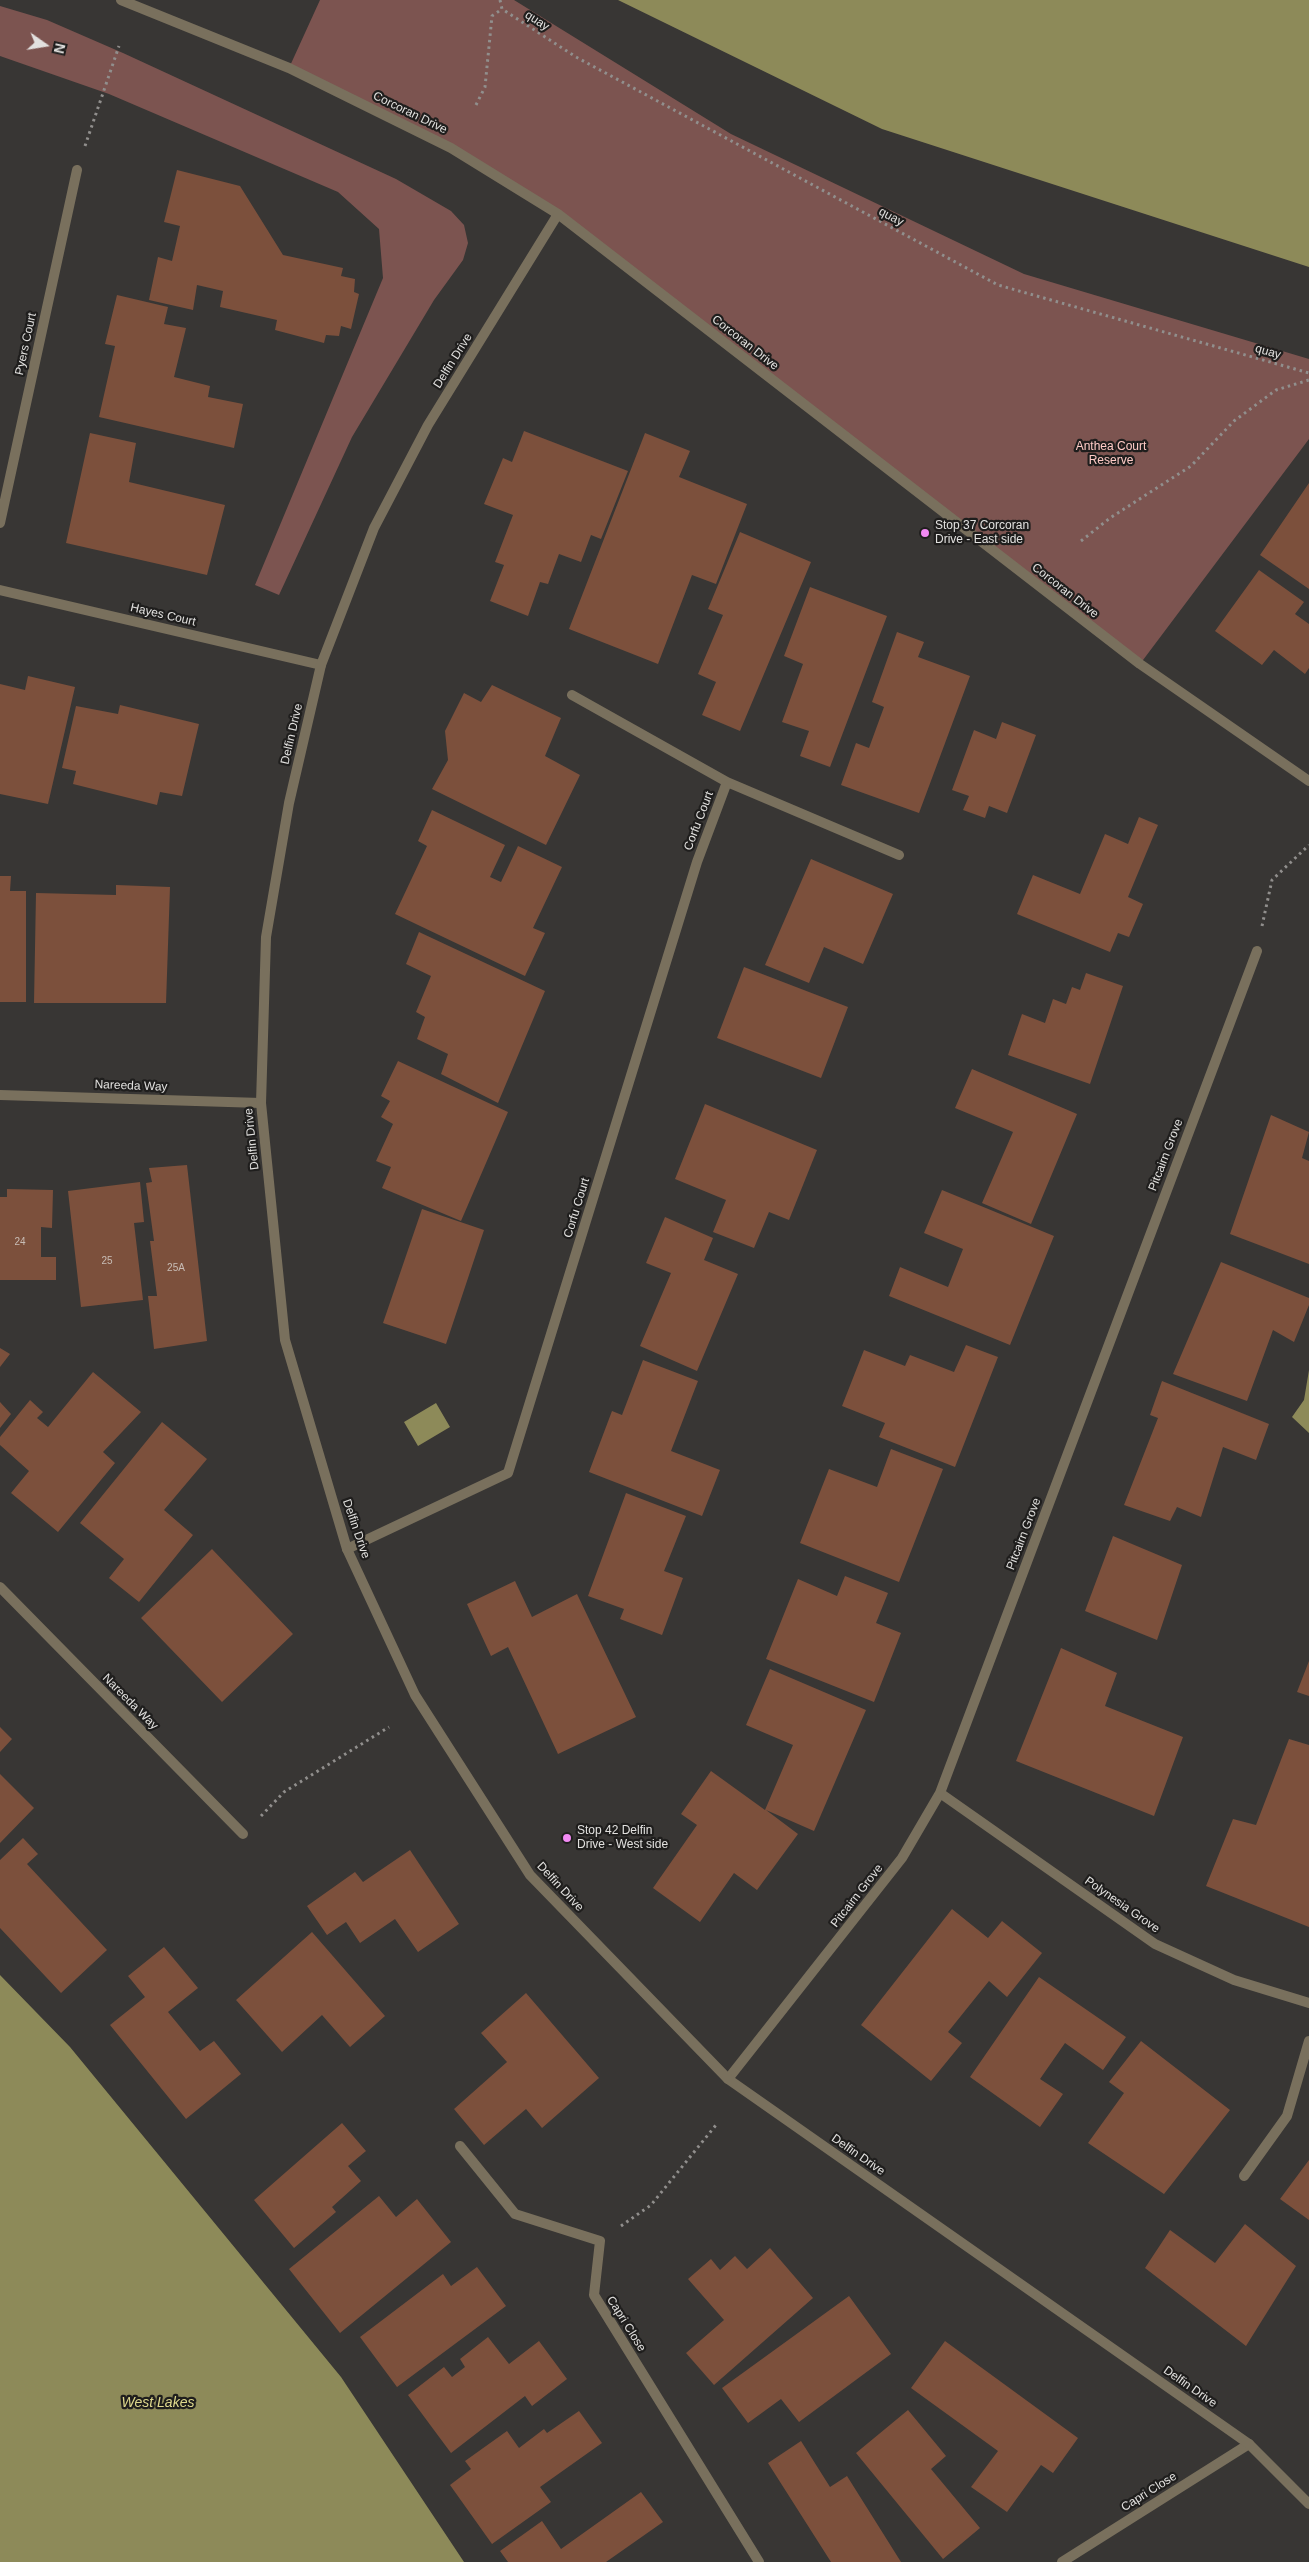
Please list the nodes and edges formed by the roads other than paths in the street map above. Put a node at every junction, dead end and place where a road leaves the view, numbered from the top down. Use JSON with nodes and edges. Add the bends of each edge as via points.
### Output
{"nodes":[{"id":1,"x":121,"y":0,"type":"edge"},
{"id":2,"x":77,"y":170,"type":"road end"},
{"id":3,"x":558,"y":214,"type":"junction"},
{"id":4,"x":0,"y":523,"type":"edge"},
{"id":5,"x":0,"y":590,"type":"edge"},
{"id":6,"x":321,"y":666,"type":"junction"},
{"id":7,"x":572,"y":695,"type":"dead end"},
{"id":8,"x":1309,"y":781,"type":"edge"},
{"id":9,"x":727,"y":782,"type":"junction"},
{"id":10,"x":899,"y":855,"type":"dead end"},
{"id":11,"x":1257,"y":951,"type":"road end"},
{"id":12,"x":0,"y":1095,"type":"edge"},
{"id":13,"x":261,"y":1103,"type":"junction"},
{"id":14,"x":347,"y":1548,"type":"junction"},
{"id":15,"x":0,"y":1588,"type":"edge"},
{"id":16,"x":940,"y":1793,"type":"junction"},
{"id":17,"x":243,"y":1834,"type":"road end"},
{"id":18,"x":1309,"y":2003,"type":"edge"},
{"id":19,"x":1309,"y":2041,"type":"edge"},
{"id":20,"x":728,"y":2079,"type":"junction"},
{"id":21,"x":460,"y":2146,"type":"dead end"},
{"id":22,"x":1244,"y":2176,"type":"dead end"},
{"id":23,"x":1249,"y":2444,"type":"junction"},
{"id":24,"x":1309,"y":2504,"type":"edge"},
{"id":25,"x":759,"y":2562,"type":"edge"},
{"id":26,"x":1062,"y":2562,"type":"edge"}],
"edges":[{"from":1,"to":3,"type":"street","name":"Corcoran Drive","via":[[288,68],[451,148]]},
{"from":2,"to":4,"type":"street","name":"Pyers Court"},
{"from":3,"to":6,"type":"street","name":"Delfin Drive","via":[[428,425],[374,528]]},
{"from":3,"to":8,"type":"street","name":"Corcoran Drive","via":[[1140,664]]},
{"from":5,"to":6,"type":"street","name":"Hayes Court"},
{"from":6,"to":13,"type":"street","name":"Delfin Drive","via":[[289,803],[266,937]]},
{"from":7,"to":9,"type":"street","name":"Corfu Court"},
{"from":9,"to":10,"type":"street","name":"Corfu Court"},
{"from":9,"to":14,"type":"street","name":"Corfu Court","via":[[697,862],[508,1473]]},
{"from":11,"to":16,"type":"street","name":"Pitcairn Grove"},
{"from":12,"to":13,"type":"street","name":"Nareeda Way"},
{"from":13,"to":14,"type":"street","name":"Delfin Drive","via":[[285,1340]]},
{"from":14,"to":20,"type":"street","name":"Delfin Drive","via":[[415,1695],[530,1875]]},
{"from":15,"to":17,"type":"street","name":"Nareeda Way"},
{"from":16,"to":18,"type":"street","name":"Polynesia Grove","via":[[1155,1944],[1234,1980]]},
{"from":16,"to":20,"type":"street","name":"Pitcairn Grove","via":[[902,1858]]},
{"from":19,"to":22,"type":"street","via":[[1287,2116]]},
{"from":20,"to":23,"type":"street","name":"Delfin Drive"},
{"from":21,"to":25,"type":"street","name":"Capri Close","via":[[515,2214],[600,2241],[594,2296]]},
{"from":23,"to":24,"type":"street","name":"Delfin Drive"},
{"from":23,"to":26,"type":"street","name":"Capri Close"}]}
